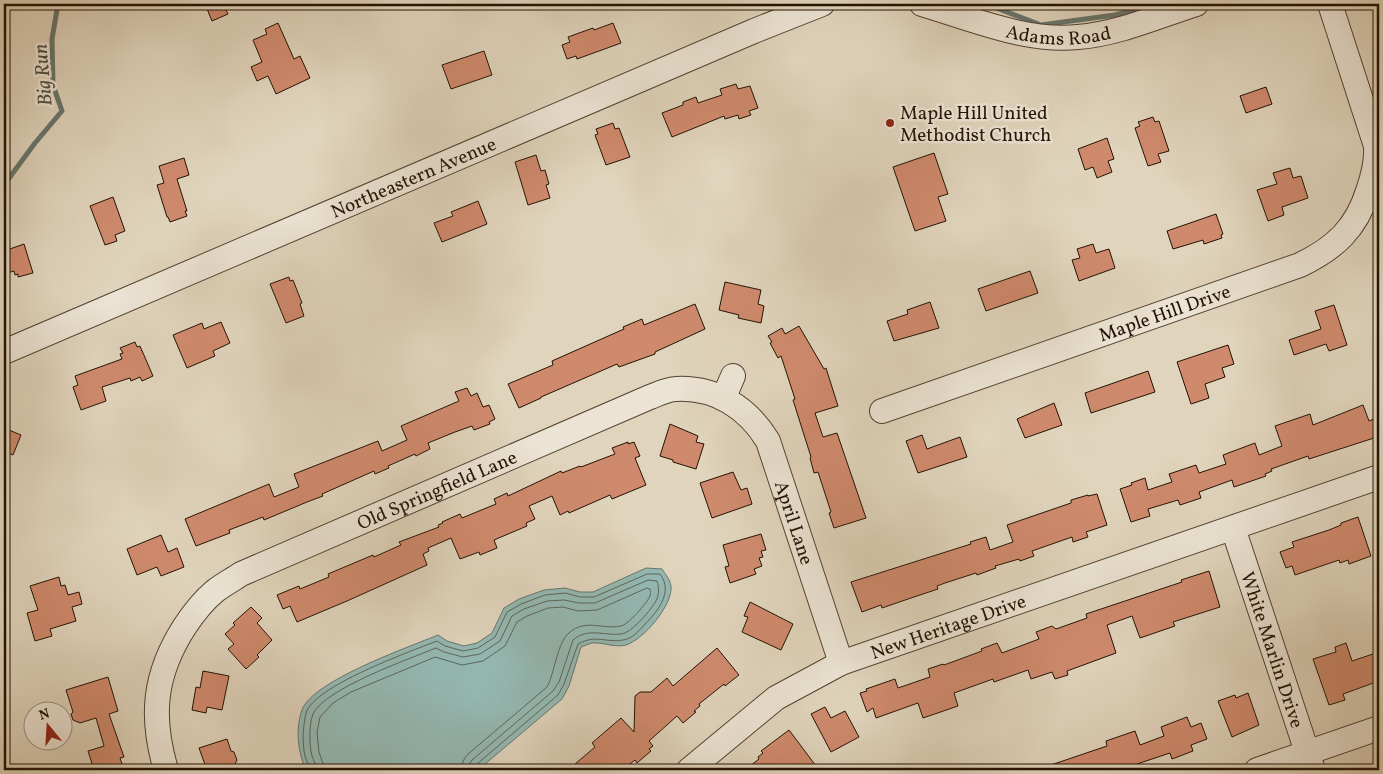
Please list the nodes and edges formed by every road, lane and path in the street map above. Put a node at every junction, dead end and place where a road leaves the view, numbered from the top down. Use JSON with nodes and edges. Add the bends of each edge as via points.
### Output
{"nodes":[{"id":1,"x":822,"y":4,"type":"edge"},
{"id":2,"x":922,"y":4,"type":"edge"},
{"id":3,"x":1196,"y":4,"type":"edge"},
{"id":4,"x":1330,"y":4,"type":"edge"},
{"id":5,"x":1378,"y":146,"type":"edge"},
{"id":6,"x":4,"y":352,"type":"edge"},
{"id":7,"x":729,"y":387,"type":"joint"},
{"id":8,"x":882,"y":411,"type":"dead end"},
{"id":9,"x":1379,"y":477,"type":"edge"},
{"id":10,"x":1233,"y":528,"type":"junction"},
{"id":11,"x":842,"y":663,"type":"junction"},
{"id":12,"x":1379,"y":728,"type":"edge"},
{"id":13,"x":1310,"y":762,"type":"edge"},
{"id":14,"x":166,"y":770,"type":"edge"},
{"id":15,"x":689,"y":770,"type":"edge"},
{"id":16,"x":1257,"y":770,"type":"edge"}],
"edges":[{"from":1,"to":6,"type":"street","name":"Northeastern Avenue"},
{"from":2,"to":3,"type":"street","name":"Adams Road","via":[[1004,29],[1041,36],[1078,37],[1115,30]]},
{"from":4,"to":5,"type":"street"},
{"from":5,"to":8,"type":"street","name":"Maple Hill Drive","via":[[1363,207],[1348,232],[1320,255],[1300,265]]},
{"from":7,"to":11,"type":"street","name":"April Lane","via":[[768,441]]},
{"from":7,"to":14,"type":"street","name":"Old Springfield Lane","via":[[702,391],[675,389],[650,397],[241,574],[214,592],[193,614],[175,641],[162,671],[157,702],[158,733]]},
{"from":9,"to":10,"type":"street","name":"New Heritage Drive"},
{"from":10,"to":11,"type":"street","name":"New Heritage Drive"},
{"from":10,"to":13,"type":"street","name":"White Marlin Drive"},
{"from":11,"to":15,"type":"street","name":"New Heritage Drive","via":[[776,698]]},
{"from":12,"to":13,"type":"street"},
{"from":13,"to":16,"type":"street"}]}
